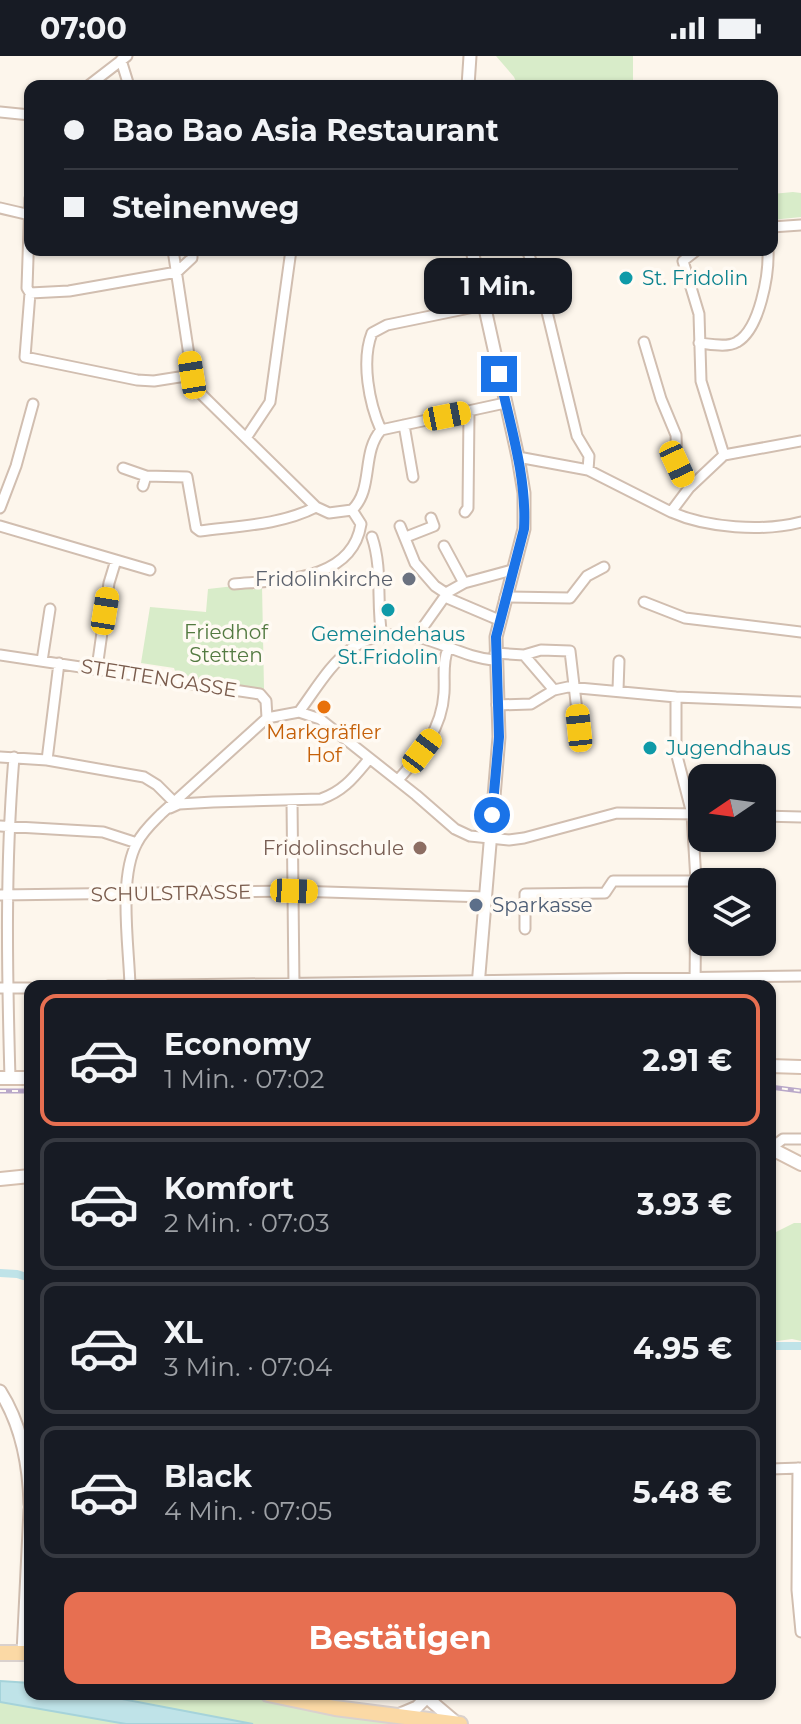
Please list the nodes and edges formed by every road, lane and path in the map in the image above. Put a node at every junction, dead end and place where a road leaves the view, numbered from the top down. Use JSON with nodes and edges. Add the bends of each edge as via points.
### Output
{"nodes":[{"id":1,"x":470,"y":56,"type":"edge"},
{"id":2,"x":124,"y":58,"type":"edge"},
{"id":3,"x":96,"y":80,"type":"edge"},
{"id":4,"x":128,"y":80,"type":"edge"},
{"id":5,"x":468,"y":80,"type":"edge"},
{"id":6,"x":0,"y":112,"type":"edge"},
{"id":7,"x":24,"y":114,"type":"edge"},
{"id":8,"x":0,"y":208,"type":"edge"},
{"id":9,"x":24,"y":214,"type":"edge"},
{"id":10,"x":801,"y":225,"type":"edge"},
{"id":11,"x":778,"y":227,"type":"edge"},
{"id":12,"x":28,"y":256,"type":"edge"},
{"id":13,"x":174,"y":256,"type":"edge"},
{"id":14,"x":192,"y":256,"type":"edge"},
{"id":15,"x":290,"y":256,"type":"edge"},
{"id":16,"x":473,"y":256,"type":"edge"},
{"id":17,"x":529,"y":256,"type":"edge"},
{"id":18,"x":689,"y":256,"type":"edge"},
{"id":19,"x":768,"y":256,"type":"edge"},
{"id":20,"x":177,"y":272,"type":"junction"},
{"id":21,"x":30,"y":293,"type":"junction"},
{"id":22,"x":484,"y":305,"type":"junction"},
{"id":23,"x":644,"y":342,"type":"dead end"},
{"id":24,"x":699,"y":343,"type":"junction"},
{"id":25,"x":192,"y":375,"type":"junction"},
{"id":26,"x":505,"y":403,"type":"junction"},
{"id":27,"x":33,"y":404,"type":"dead end"},
{"id":28,"x":469,"y":412,"type":"junction"},
{"id":29,"x":404,"y":425,"type":"junction"},
{"id":30,"x":381,"y":430,"type":"junction"},
{"id":31,"x":246,"y":438,"type":"junction"},
{"id":32,"x":801,"y":441,"type":"edge"},
{"id":33,"x":724,"y":455,"type":"junction"},
{"id":34,"x":518,"y":457,"type":"junction"},
{"id":35,"x":123,"y":468,"type":"dead end"},
{"id":36,"x":588,"y":470,"type":"junction"},
{"id":37,"x":413,"y":477,"type":"dead end"},
{"id":38,"x":689,"y":488,"type":"junction"},
{"id":39,"x":316,"y":507,"type":"junction"},
{"id":40,"x":0,"y":508,"type":"edge"},
{"id":41,"x":352,"y":510,"type":"junction"},
{"id":42,"x":465,"y":512,"type":"dead end"},
{"id":43,"x":671,"y":512,"type":"junction"},
{"id":44,"x":431,"y":518,"type":"dead end"},
{"id":45,"x":801,"y":522,"type":"edge"},
{"id":46,"x":0,"y":526,"type":"edge"},
{"id":47,"x":400,"y":526,"type":"dead end"},
{"id":48,"x":372,"y":537,"type":"dead end"},
{"id":49,"x":406,"y":537,"type":"junction"},
{"id":50,"x":444,"y":546,"type":"dead end"},
{"id":51,"x":116,"y":560,"type":"junction"},
{"id":52,"x":604,"y":567,"type":"dead end"},
{"id":53,"x":150,"y":570,"type":"dead end"},
{"id":54,"x":512,"y":570,"type":"junction"},
{"id":55,"x":464,"y":583,"type":"junction"},
{"id":56,"x":234,"y":584,"type":"dead end"},
{"id":57,"x":446,"y":595,"type":"junction"},
{"id":58,"x":505,"y":597,"type":"junction"},
{"id":59,"x":644,"y":602,"type":"dead end"},
{"id":60,"x":50,"y":609,"type":"dead end"},
{"id":61,"x":499,"y":620,"type":"junction"},
{"id":62,"x":801,"y":632,"type":"edge"},
{"id":63,"x":382,"y":637,"type":"junction"},
{"id":64,"x":416,"y":637,"type":"junction"},
{"id":65,"x":448,"y":649,"type":"junction"},
{"id":66,"x":0,"y":655,"type":"edge"},
{"id":67,"x":524,"y":655,"type":"junction"},
{"id":68,"x":495,"y":656,"type":"junction"},
{"id":69,"x":42,"y":661,"type":"junction"},
{"id":70,"x":619,"y":661,"type":"dead end"},
{"id":71,"x":59,"y":663,"type":"junction"},
{"id":72,"x":97,"y":668,"type":"junction"},
{"id":73,"x":575,"y":687,"type":"junction"},
{"id":74,"x":554,"y":690,"type":"junction"},
{"id":75,"x":618,"y":690,"type":"junction"},
{"id":76,"x":676,"y":697,"type":"junction"},
{"id":77,"x":801,"y":702,"type":"edge"},
{"id":78,"x":497,"y":705,"type":"junction"},
{"id":79,"x":299,"y":712,"type":"junction"},
{"id":80,"x":267,"y":713,"type":"junction"},
{"id":81,"x":579,"y":728,"type":"dead end"},
{"id":82,"x":0,"y":757,"type":"edge"},
{"id":83,"x":14,"y":757,"type":"junction"},
{"id":84,"x":369,"y":759,"type":"junction"},
{"id":85,"x":47,"y":760,"type":"junction"},
{"id":86,"x":200,"y":778,"type":"junction"},
{"id":87,"x":398,"y":780,"type":"junction"},
{"id":88,"x":688,"y":787,"type":"edge"},
{"id":89,"x":292,"y":801,"type":"junction"},
{"id":90,"x":213,"y":802,"type":"junction"},
{"id":91,"x":170,"y":806,"type":"junction"},
{"id":92,"x":688,"y":814,"type":"edge"},
{"id":93,"x":776,"y":816,"type":"edge"},
{"id":94,"x":801,"y":817,"type":"edge"},
{"id":95,"x":4,"y":826,"type":"edge"},
{"id":96,"x":490,"y":838,"type":"junction"},
{"id":97,"x":137,"y":843,"type":"junction"},
{"id":98,"x":688,"y":881,"type":"edge"},
{"id":99,"x":294,"y":891,"type":"junction"},
{"id":100,"x":127,"y":893,"type":"junction"},
{"id":101,"x":4,"y":895,"type":"edge"},
{"id":102,"x":486,"y":897,"type":"junction"},
{"id":103,"x":525,"y":929,"type":"dead end"},
{"id":104,"x":4,"y":942,"type":"edge"},
{"id":105,"x":695,"y":956,"type":"edge"},
{"id":106,"x":801,"y":976,"type":"edge"},
{"id":107,"x":130,"y":980,"type":"edge"},
{"id":108,"x":294,"y":980,"type":"edge"},
{"id":109,"x":478,"y":980,"type":"edge"},
{"id":110,"x":695,"y":980,"type":"edge"},
{"id":111,"x":716,"y":980,"type":"edge"},
{"id":112,"x":4,"y":988,"type":"edge"},
{"id":113,"x":4,"y":1035,"type":"edge"},
{"id":114,"x":776,"y":1066,"type":"edge"},
{"id":115,"x":801,"y":1067,"type":"edge"},
{"id":116,"x":5,"y":1078,"type":"edge"},
{"id":117,"x":801,"y":1139,"type":"edge"},
{"id":118,"x":776,"y":1144,"type":"edge"},
{"id":119,"x":776,"y":1151,"type":"edge"},
{"id":120,"x":801,"y":1164,"type":"edge"},
{"id":121,"x":24,"y":1177,"type":"edge"},
{"id":122,"x":0,"y":1179,"type":"edge"},
{"id":123,"x":0,"y":1391,"type":"edge"},
{"id":124,"x":24,"y":1448,"type":"edge"},
{"id":125,"x":799,"y":1468,"type":"edge"},
{"id":126,"x":776,"y":1469,"type":"edge"},
{"id":127,"x":801,"y":1632,"type":"edge"},
{"id":128,"x":0,"y":1653,"type":"edge"},
{"id":129,"x":24,"y":1653,"type":"edge"},
{"id":130,"x":301,"y":1700,"type":"edge"},
{"id":131,"x":427,"y":1700,"type":"edge"},
{"id":132,"x":431,"y":1700,"type":"edge"},
{"id":133,"x":434,"y":1700,"type":"edge"},
{"id":134,"x":394,"y":1717,"type":"junction"},
{"id":135,"x":431,"y":1722,"type":"junction"},
{"id":136,"x":459,"y":1724,"type":"edge"}],
"edges":[{"from":1,"to":5,"type":"street"},
{"from":2,"to":3,"type":"street"},
{"from":2,"to":4,"type":"street"},
{"from":6,"to":7,"type":"street"},
{"from":8,"to":9,"type":"street"},
{"from":10,"to":11,"type":"street"},
{"from":12,"to":21,"type":"street"},
{"from":13,"to":20,"type":"street"},
{"from":14,"to":20,"type":"street"},
{"from":15,"to":31,"type":"street","via":[[270,402]]},
{"from":16,"to":22,"type":"street"},
{"from":17,"to":36,"type":"street","via":[[577,436],[589,456]]},
{"from":18,"to":24,"type":"street","via":[[683,261],[699,314]]},
{"from":19,"to":24,"type":"street","via":[[766,284],[747,332],[732,344]]},
{"from":20,"to":21,"type":"street"},
{"from":20,"to":25,"type":"street"},
{"from":21,"to":25,"type":"street","via":[[25,357],[137,380]]},
{"from":22,"to":26,"type":"street"},
{"from":22,"to":30,"type":"street","via":[[387,325],[372,333],[367,361]]},
{"from":23,"to":38,"type":"street","via":[[676,435],[677,464]]},
{"from":24,"to":33,"type":"street","via":[[701,381]]},
{"from":25,"to":31,"type":"street","via":[[197,390]]},
{"from":26,"to":28,"type":"street"},
{"from":26,"to":34,"type":"street"},
{"from":27,"to":40,"type":"street"},
{"from":28,"to":29,"type":"street"},
{"from":28,"to":42,"type":"street"},
{"from":29,"to":30,"type":"street"},
{"from":29,"to":37,"type":"street"},
{"from":30,"to":41,"type":"street","via":[[370,447],[362,498]]},
{"from":31,"to":39,"type":"street"},
{"from":32,"to":33,"type":"street"},
{"from":33,"to":38,"type":"street"},
{"from":34,"to":36,"type":"street"},
{"from":34,"to":54,"type":"street","via":[[525,513]]},
{"from":35,"to":39,"type":"street","via":[[145,481],[187,477],[200,531],[267,522]]},
{"from":36,"to":43,"type":"street"},
{"from":38,"to":43,"type":"street"},
{"from":39,"to":41,"type":"street","via":[[336,513]]},
{"from":41,"to":56,"type":"street","via":[[360,533],[338,563],[295,576]]},
{"from":43,"to":45,"type":"street","via":[[746,528]]},
{"from":44,"to":49,"type":"street","via":[[434,526]]},
{"from":46,"to":51,"type":"street"},
{"from":47,"to":49,"type":"street"},
{"from":48,"to":63,"type":"street"},
{"from":49,"to":57,"type":"street","via":[[415,563]]},
{"from":50,"to":55,"type":"street"},
{"from":51,"to":53,"type":"street"},
{"from":51,"to":72,"type":"street"},
{"from":52,"to":58,"type":"street","via":[[587,576],[570,598]]},
{"from":54,"to":55,"type":"street"},
{"from":54,"to":58,"type":"street"},
{"from":55,"to":57,"type":"street"},
{"from":57,"to":61,"type":"street"},
{"from":57,"to":64,"type":"street"},
{"from":58,"to":61,"type":"street"},
{"from":59,"to":62,"type":"street","via":[[685,618]]},
{"from":60,"to":69,"type":"street"},
{"from":61,"to":68,"type":"street"},
{"from":63,"to":64,"type":"street"},
{"from":63,"to":79,"type":"street","via":[[345,652]]},
{"from":64,"to":65,"type":"street"},
{"from":65,"to":68,"type":"street"},
{"from":65,"to":87,"type":"street","via":[[439,722]]},
{"from":66,"to":69,"type":"street","name":"STETTENGASSE"},
{"from":67,"to":68,"type":"street"},
{"from":67,"to":73,"type":"street","via":[[570,651]]},
{"from":67,"to":74,"type":"street"},
{"from":68,"to":78,"type":"street"},
{"from":69,"to":71,"type":"street","name":"STETTENGASSE"},
{"from":70,"to":75,"type":"street"},
{"from":71,"to":72,"type":"street","name":"STETTENGASSE"},
{"from":71,"to":85,"type":"street"},
{"from":72,"to":80,"type":"street","name":"STETTENGASSE","via":[[260,694]]},
{"from":73,"to":74,"type":"street"},
{"from":73,"to":75,"type":"street"},
{"from":73,"to":81,"type":"street"},
{"from":74,"to":78,"type":"street","via":[[531,704]]},
{"from":75,"to":76,"type":"street"},
{"from":76,"to":77,"type":"street"},
{"from":76,"to":88,"type":"street","via":[[676,752]]},
{"from":78,"to":96,"type":"street"},
{"from":79,"to":80,"type":"street"},
{"from":79,"to":84,"type":"street","via":[[320,719]]},
{"from":80,"to":86,"type":"street"},
{"from":82,"to":83,"type":"street"},
{"from":83,"to":85,"type":"street"},
{"from":83,"to":95,"type":"street"},
{"from":84,"to":87,"type":"street"},
{"from":84,"to":89,"type":"street","via":[[336,794]]},
{"from":85,"to":91,"type":"street","via":[[144,777],[157,785]]},
{"from":86,"to":90,"type":"street","via":[[201,794]]},
{"from":86,"to":91,"type":"street"},
{"from":87,"to":96,"type":"street","via":[[462,834]]},
{"from":89,"to":90,"type":"street"},
{"from":89,"to":99,"type":"street"},
{"from":90,"to":91,"type":"street"},
{"from":91,"to":97,"type":"street"},
{"from":92,"to":96,"type":"street","via":[[617,813],[524,838]]},
{"from":93,"to":94,"type":"street"},
{"from":95,"to":97,"type":"street","via":[[103,832]]},
{"from":95,"to":101,"type":"street"},
{"from":96,"to":102,"type":"street"},
{"from":97,"to":100,"type":"street"},
{"from":98,"to":103,"type":"street","via":[[613,881],[605,893],[525,894]]},
{"from":99,"to":100,"type":"street","name":"SCHULSTRASSE"},
{"from":99,"to":102,"type":"street","name":"SCHULSTRASSE"},
{"from":99,"to":108,"type":"street"},
{"from":100,"to":101,"type":"street","name":"SCHULSTRASSE"},
{"from":100,"to":107,"type":"street"},
{"from":101,"to":104,"type":"street"},
{"from":102,"to":109,"type":"street"},
{"from":104,"to":112,"type":"street"},
{"from":105,"to":110,"type":"street"},
{"from":106,"to":111,"type":"street"},
{"from":112,"to":113,"type":"street"},
{"from":113,"to":116,"type":"street"},
{"from":114,"to":115,"type":"main road"},
{"from":117,"to":118,"type":"street"},
{"from":119,"to":120,"type":"main road"},
{"from":121,"to":122,"type":"main road"},
{"from":123,"to":124,"type":"street"},
{"from":125,"to":126,"type":"street"},
{"from":125,"to":127,"type":"street"},
{"from":128,"to":129,"type":"main road"},
{"from":130,"to":134,"type":"main road"},
{"from":131,"to":134,"type":"street"},
{"from":132,"to":135,"type":"street"},
{"from":133,"to":136,"type":"street"},
{"from":134,"to":135,"type":"main road"},
{"from":135,"to":136,"type":"main road"}]}
